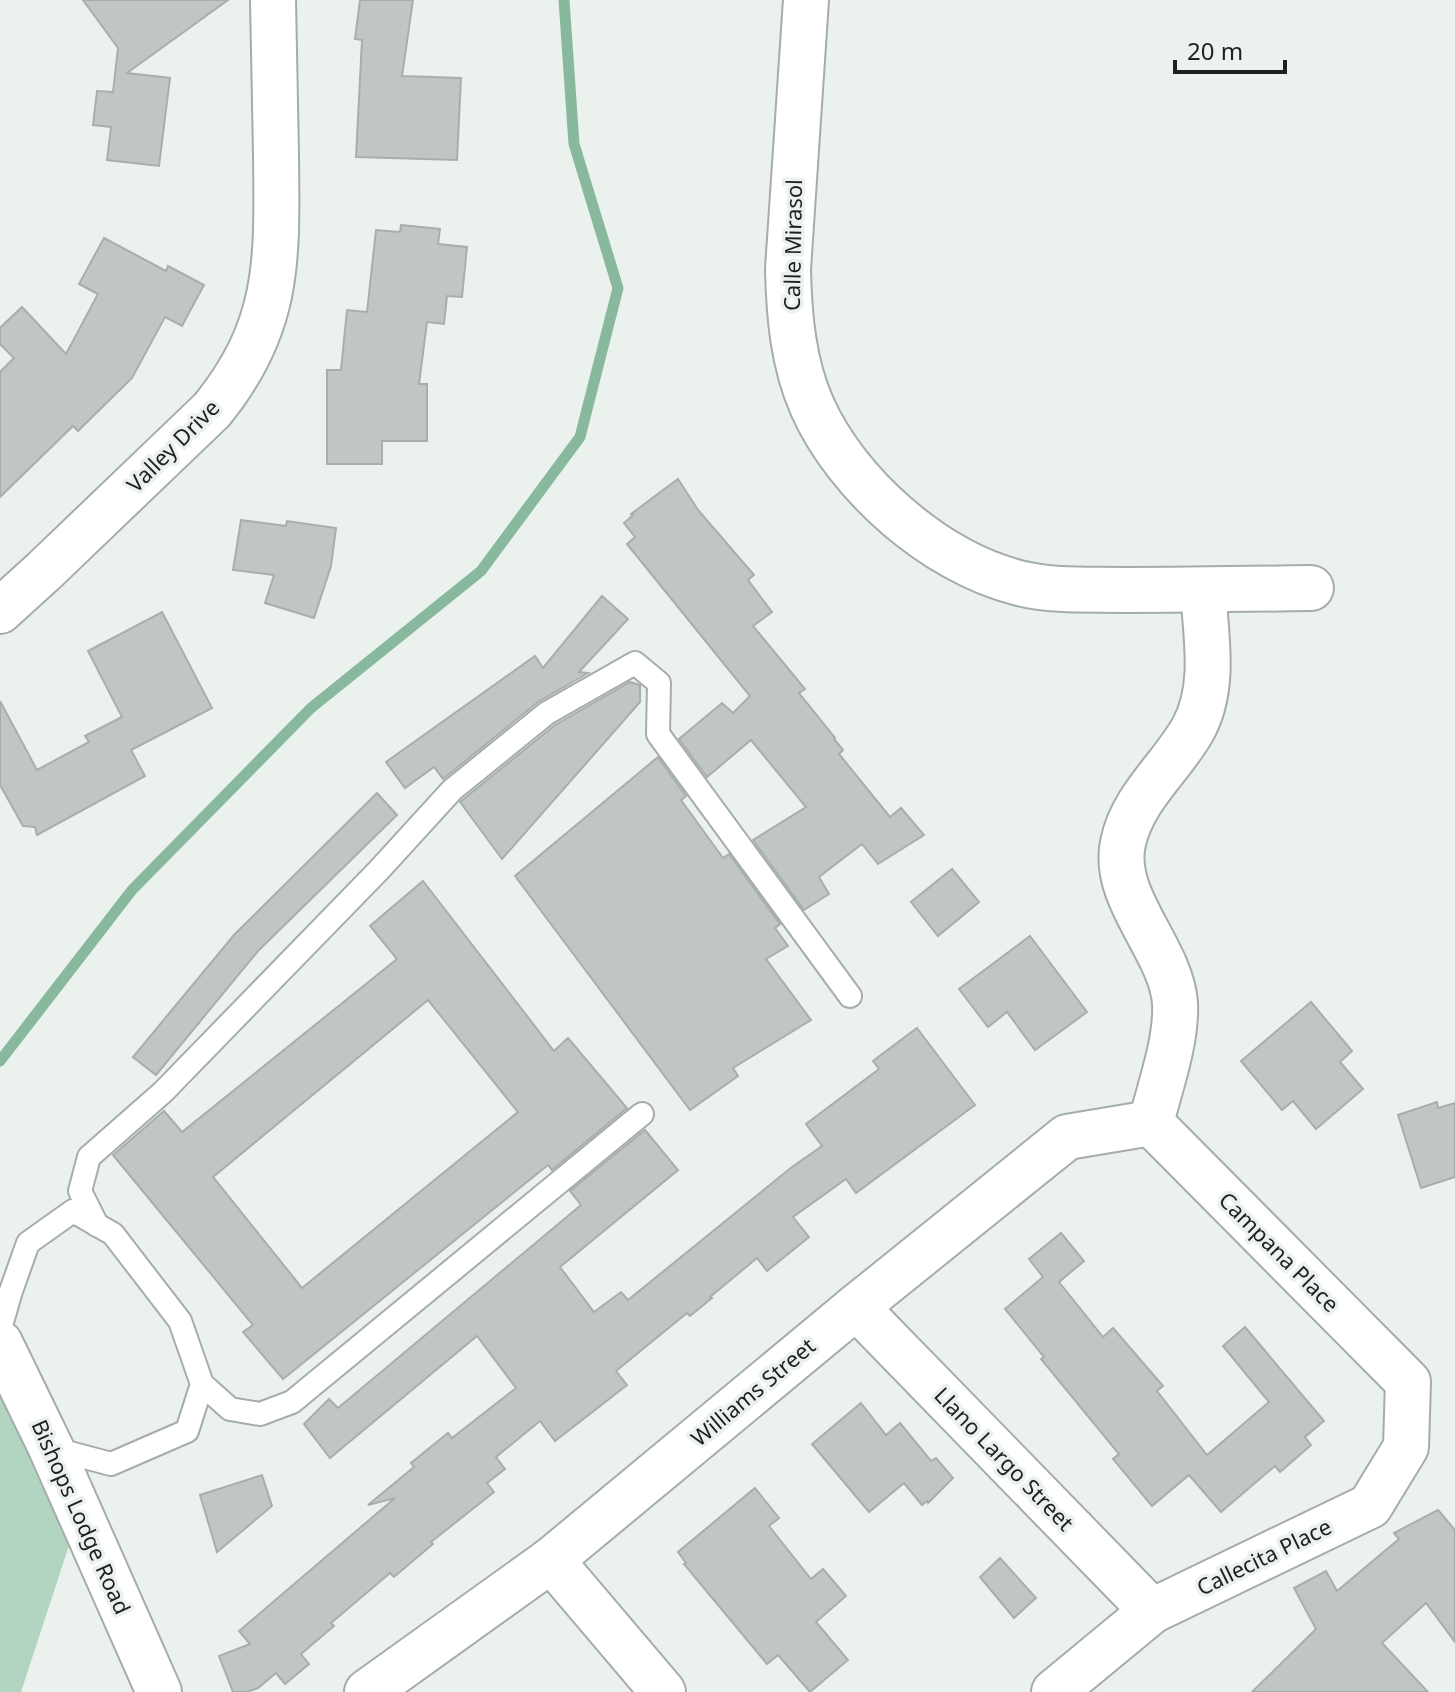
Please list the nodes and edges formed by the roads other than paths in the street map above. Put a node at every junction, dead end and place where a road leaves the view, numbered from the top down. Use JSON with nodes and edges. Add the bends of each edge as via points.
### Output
{"nodes":[{"id":1,"x":273,"y":0,"type":"edge"},
{"id":2,"x":806,"y":0,"type":"edge"},
{"id":3,"x":1311,"y":588,"type":"dead end"},
{"id":4,"x":1203,"y":591,"type":"junction"},
{"id":5,"x":0,"y":611,"type":"edge"},
{"id":6,"x":850,"y":996,"type":"dead end"},
{"id":7,"x":642,"y":1114,"type":"dead end"},
{"id":8,"x":1151,"y":1123,"type":"junction"},
{"id":9,"x":97,"y":1225,"type":"junction"},
{"id":10,"x":856,"y":1307,"type":"junction"},
{"id":11,"x":0,"y":1329,"type":"edge"},
{"id":12,"x":0,"y":1343,"type":"edge"},
{"id":13,"x":1408,"y":1382,"type":"joint"},
{"id":14,"x":202,"y":1384,"type":"junction"},
{"id":15,"x":51,"y":1448,"type":"junction"},
{"id":16,"x":551,"y":1560,"type":"junction"},
{"id":17,"x":1152,"y":1611,"type":"junction"},
{"id":18,"x":159,"y":1692,"type":"edge"},
{"id":19,"x":367,"y":1692,"type":"edge"},
{"id":20,"x":663,"y":1692,"type":"edge"},
{"id":21,"x":1054,"y":1692,"type":"edge"}],
"edges":[{"from":1,"to":5,"type":"street","name":"Valley Drive","via":[[276,252],[267,309],[246,362],[193,431]]},
{"from":2,"to":4,"type":"street","name":"Calle Mirasol","via":[[789,306],[800,371],[828,435],[894,513],[922,536],[985,572],[1056,589]]},
{"from":3,"to":4,"type":"street","name":"Calle Mirasol"},
{"from":4,"to":8,"type":"street","via":[[1207,650],[1202,709],[1193,730],[1142,800],[1122,844],[1122,870],[1130,894],[1175,1002]]},
{"from":6,"to":9,"type":"lane","via":[[658,734],[659,683],[635,663],[547,713],[452,790],[163,1092],[89,1157],[80,1191]]},
{"from":7,"to":14,"type":"lane","via":[[292,1402],[260,1414],[230,1409]]},
{"from":8,"to":10,"type":"street","name":"Williams Street","via":[[1067,1137]]},
{"from":8,"to":13,"type":"street","name":"Campana Place"},
{"from":9,"to":11,"type":"lane","via":[[73,1211],[28,1243]]},
{"from":9,"to":14,"type":"lane","via":[[113,1234],[180,1321]]},
{"from":10,"to":16,"type":"street","name":"Williams Street"},
{"from":10,"to":17,"type":"street","name":"Llano Largo Street"},
{"from":12,"to":15,"type":"street","name":"Bishops Lodge Road"},
{"from":13,"to":17,"type":"street","name":"Callecita Place","via":[[1406,1447],[1370,1506]]},
{"from":14,"to":15,"type":"lane","via":[[187,1431],[111,1464]]},
{"from":15,"to":18,"type":"street","name":"Bishops Lodge Road"},
{"from":16,"to":19,"type":"street","name":"Williams Street"},
{"from":16,"to":20,"type":"street"},
{"from":17,"to":21,"type":"street","name":"Callecita Place"}]}
